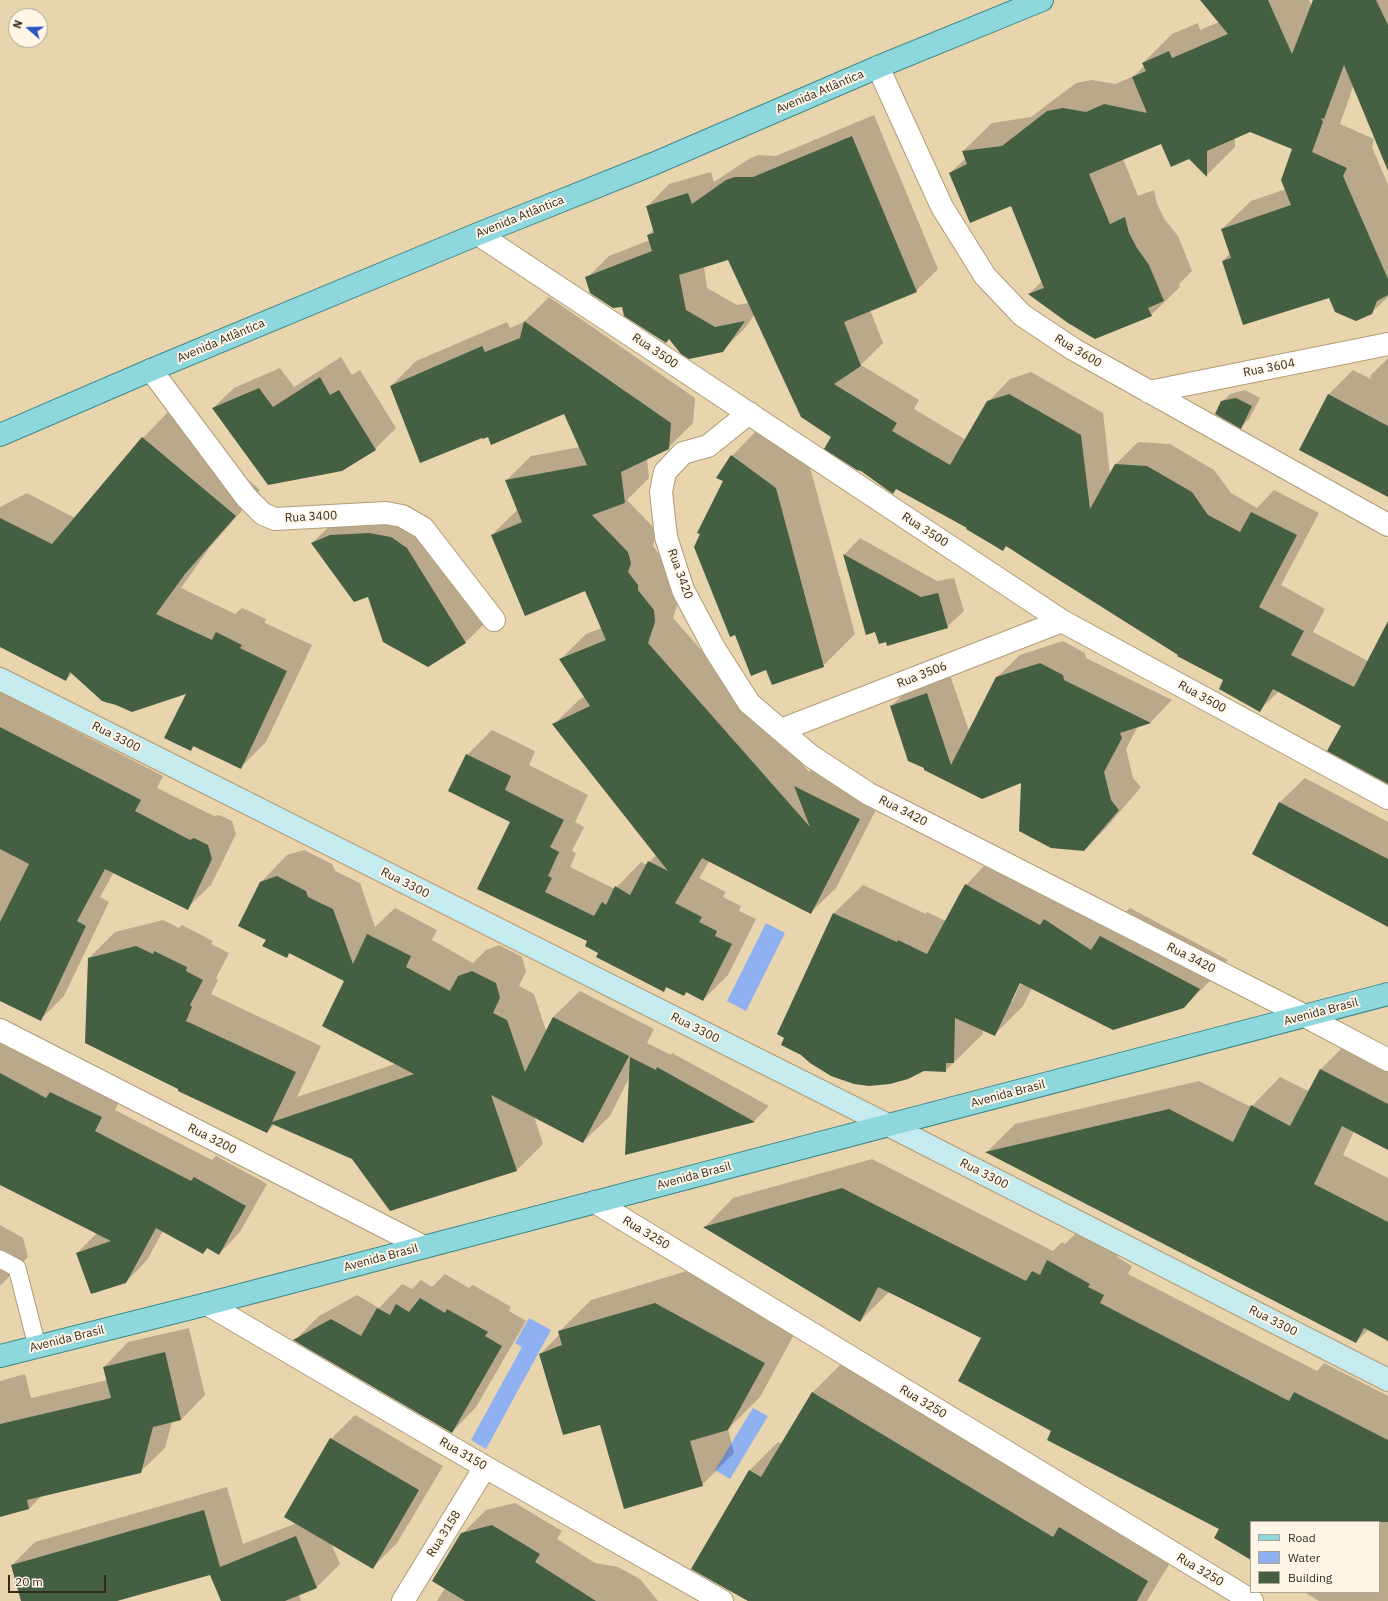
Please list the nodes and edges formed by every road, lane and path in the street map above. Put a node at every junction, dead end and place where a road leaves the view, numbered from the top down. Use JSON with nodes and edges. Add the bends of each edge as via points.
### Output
{"nodes":[{"id":1,"x":1042,"y":0,"type":"edge"},
{"id":2,"x":878,"y":67,"type":"junction"},
{"id":3,"x":478,"y":234,"type":"junction"},
{"id":4,"x":1388,"y":344,"type":"edge"},
{"id":5,"x":151,"y":370,"type":"junction"},
{"id":6,"x":1149,"y":392,"type":"junction"},
{"id":7,"x":749,"y":413,"type":"junction"},
{"id":8,"x":0,"y":435,"type":"edge"},
{"id":9,"x":1388,"y":525,"type":"edge"},
{"id":10,"x":494,"y":620,"type":"dead end"},
{"id":11,"x":1062,"y":621,"type":"junction"},
{"id":12,"x":0,"y":679,"type":"edge"},
{"id":13,"x":781,"y":730,"type":"junction"},
{"id":14,"x":1388,"y":798,"type":"edge"},
{"id":15,"x":1388,"y":994,"type":"edge"},
{"id":16,"x":1305,"y":1016,"type":"junction"},
{"id":17,"x":0,"y":1030,"type":"edge"},
{"id":18,"x":1388,"y":1060,"type":"edge"},
{"id":19,"x":888,"y":1125,"type":"junction"},
{"id":20,"x":595,"y":1202,"type":"junction"},
{"id":21,"x":424,"y":1247,"type":"junction"},
{"id":22,"x":0,"y":1258,"type":"edge"},
{"id":23,"x":207,"y":1304,"type":"junction"},
{"id":24,"x":37,"y":1346,"type":"junction"},
{"id":25,"x":0,"y":1356,"type":"edge"},
{"id":26,"x":1388,"y":1380,"type":"edge"},
{"id":27,"x":485,"y":1467,"type":"junction"},
{"id":28,"x":403,"y":1601,"type":"edge"},
{"id":29,"x":722,"y":1601,"type":"edge"},
{"id":30,"x":1252,"y":1601,"type":"edge"}],
"edges":[{"from":1,"to":2,"type":"main road","name":"Avenida Atlântica"},
{"from":2,"to":3,"type":"main road","name":"Avenida Atlântica","via":[[653,164]]},
{"from":2,"to":6,"type":"street","name":"Rua 3600","via":[[942,206],[985,276],[1022,315],[1073,349]]},
{"from":3,"to":5,"type":"main road","name":"Avenida Atlântica"},
{"from":3,"to":7,"type":"street","name":"Rua 3500"},
{"from":4,"to":6,"type":"street","name":"Rua 3604"},
{"from":5,"to":8,"type":"main road","name":"Avenida Atlântica"},
{"from":5,"to":10,"type":"street","name":"Rua 3400","via":[[246,496],[263,514],[276,519],[386,513],[402,516],[423,528]]},
{"from":6,"to":9,"type":"street","name":"Rua 3600"},
{"from":7,"to":11,"type":"street","name":"Rua 3500"},
{"from":7,"to":13,"type":"street","name":"Rua 3420","via":[[708,446],[683,453],[665,472],[661,492],[666,537],[683,590],[714,648],[749,703]]},
{"from":11,"to":13,"type":"street","name":"Rua 3506"},
{"from":11,"to":14,"type":"street","name":"Rua 3500"},
{"from":12,"to":19,"type":"street","name":"Rua 3300"},
{"from":13,"to":16,"type":"street","name":"Rua 3420","via":[[811,756],[869,794]]},
{"from":15,"to":16,"type":"main road","name":"Avenida Brasil"},
{"from":16,"to":18,"type":"street","name":"Rua 3420"},
{"from":16,"to":19,"type":"main road","name":"Avenida Brasil"},
{"from":17,"to":21,"type":"street","name":"Rua 3200"},
{"from":19,"to":20,"type":"main road","name":"Avenida Brasil"},
{"from":19,"to":26,"type":"street","name":"Rua 3300"},
{"from":20,"to":21,"type":"main road","name":"Avenida Brasil"},
{"from":20,"to":30,"type":"street","name":"Rua 3250"},
{"from":21,"to":23,"type":"main road","name":"Avenida Brasil"},
{"from":22,"to":24,"type":"lane","via":[[17,1268]]},
{"from":23,"to":24,"type":"main road","name":"Avenida Brasil"},
{"from":23,"to":27,"type":"street","name":"Rua 3150"},
{"from":24,"to":25,"type":"main road","name":"Avenida Brasil"},
{"from":27,"to":28,"type":"street","name":"Rua 3158"},
{"from":27,"to":29,"type":"street","name":"Rua 3150"}]}
